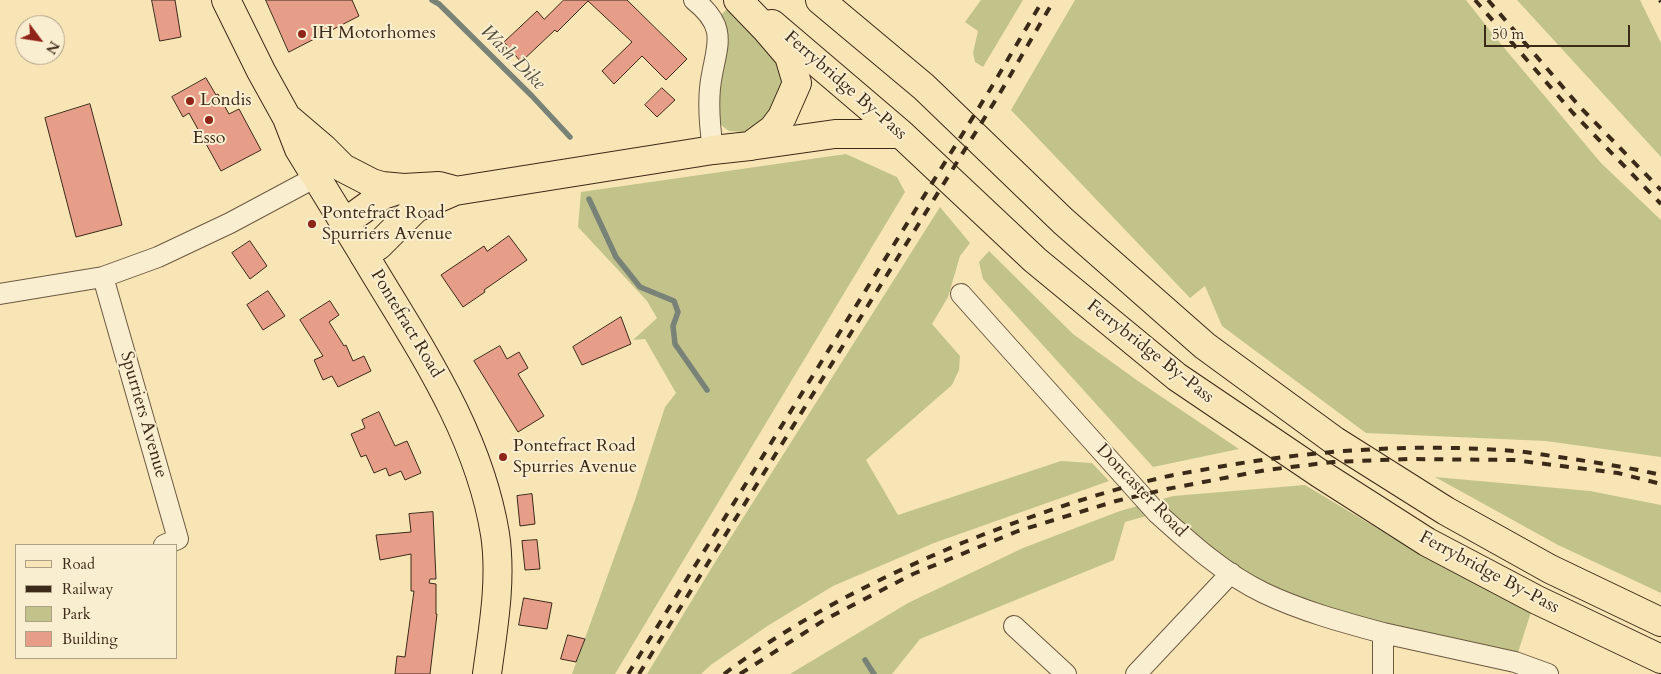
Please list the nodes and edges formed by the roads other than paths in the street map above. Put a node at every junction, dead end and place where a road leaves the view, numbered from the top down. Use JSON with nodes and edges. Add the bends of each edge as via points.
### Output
{"nodes":[{"id":1,"x":226,"y":0,"type":"edge"},
{"id":2,"x":694,"y":0,"type":"edge"},
{"id":3,"x":738,"y":0,"type":"edge"},
{"id":4,"x":744,"y":0,"type":"edge"},
{"id":5,"x":820,"y":0,"type":"edge"},
{"id":6,"x":287,"y":118,"type":"junction"},
{"id":7,"x":901,"y":134,"type":"junction"},
{"id":8,"x":750,"y":146,"type":"junction"},
{"id":9,"x":713,"y":150,"type":"junction"},
{"id":10,"x":316,"y":177,"type":"junction"},
{"id":11,"x":404,"y":188,"type":"junction"},
{"id":12,"x":455,"y":191,"type":"junction"},
{"id":13,"x":344,"y":223,"type":"junction"},
{"id":14,"x":364,"y":255,"type":"junction"},
{"id":15,"x":103,"y":277,"type":"junction"},
{"id":16,"x":0,"y":294,"type":"edge"},
{"id":17,"x":961,"y":294,"type":"dead end"},
{"id":18,"x":166,"y":544,"type":"edge"},
{"id":19,"x":1231,"y":573,"type":"junction"},
{"id":20,"x":1661,"y":622,"type":"edge"},
{"id":21,"x":1014,"y":626,"type":"dead end"},
{"id":22,"x":1383,"y":633,"type":"junction"},
{"id":23,"x":1661,"y":659,"type":"edge"},
{"id":24,"x":487,"y":674,"type":"edge"},
{"id":25,"x":1066,"y":674,"type":"edge"},
{"id":26,"x":1136,"y":674,"type":"edge"},
{"id":27,"x":1383,"y":674,"type":"edge"},
{"id":28,"x":1548,"y":674,"type":"edge"}],
"edges":[{"from":1,"to":6,"type":"main road","name":"Pontefract Road"},
{"from":2,"to":9,"type":"street","via":[[708,11],[717,34],[708,119]]},
{"from":3,"to":8,"type":"main road","via":[[789,56],[797,83],[782,117],[773,129]]},
{"from":4,"to":7,"type":"main road","name":"Ferrybridge By-Pass"},
{"from":5,"to":20,"type":"main road","name":"Ferrybridge By-Pass","via":[[924,87],[1063,221],[1205,346],[1335,440],[1446,510],[1550,569]]},
{"from":6,"to":10,"type":"main road","name":"Pontefract Road","via":[[299,149]]},
{"from":6,"to":11,"type":"main road","via":[[343,168],[372,183]]},
{"from":7,"to":8,"type":"main road","via":[[835,134]]},
{"from":7,"to":23,"type":"main road","name":"Ferrybridge By-Pass","via":[[1035,260],[1176,378],[1427,542],[1537,600]]},
{"from":8,"to":9,"type":"main road"},
{"from":9,"to":12,"type":"main road"},
{"from":10,"to":13,"type":"main road","name":"Pontefract Road"},
{"from":10,"to":15,"type":"street","via":[[165,254]]},
{"from":11,"to":12,"type":"main road","via":[[439,186]]},
{"from":11,"to":13,"type":"main road","via":[[383,195]]},
{"from":12,"to":14,"type":"main road","via":[[416,208],[379,245]]},
{"from":13,"to":14,"type":"main road","name":"Pontefract Road"},
{"from":14,"to":24,"type":"main road","name":"Pontefract Road","via":[[448,396],[483,480],[495,536],[497,591]]},
{"from":15,"to":16,"type":"street"},
{"from":15,"to":18,"type":"street","name":"Spurriers Avenue","via":[[178,539]]},
{"from":17,"to":19,"type":"street","name":"Doncaster Road","via":[[1157,513]]},
{"from":19,"to":22,"type":"street","name":"Doncaster Road","via":[[1263,592],[1324,617]]},
{"from":19,"to":26,"type":"street"},
{"from":21,"to":25,"type":"street"},
{"from":22,"to":27,"type":"street"},
{"from":22,"to":28,"type":"street","name":"Doncaster Road","via":[[1515,662]]}]}
